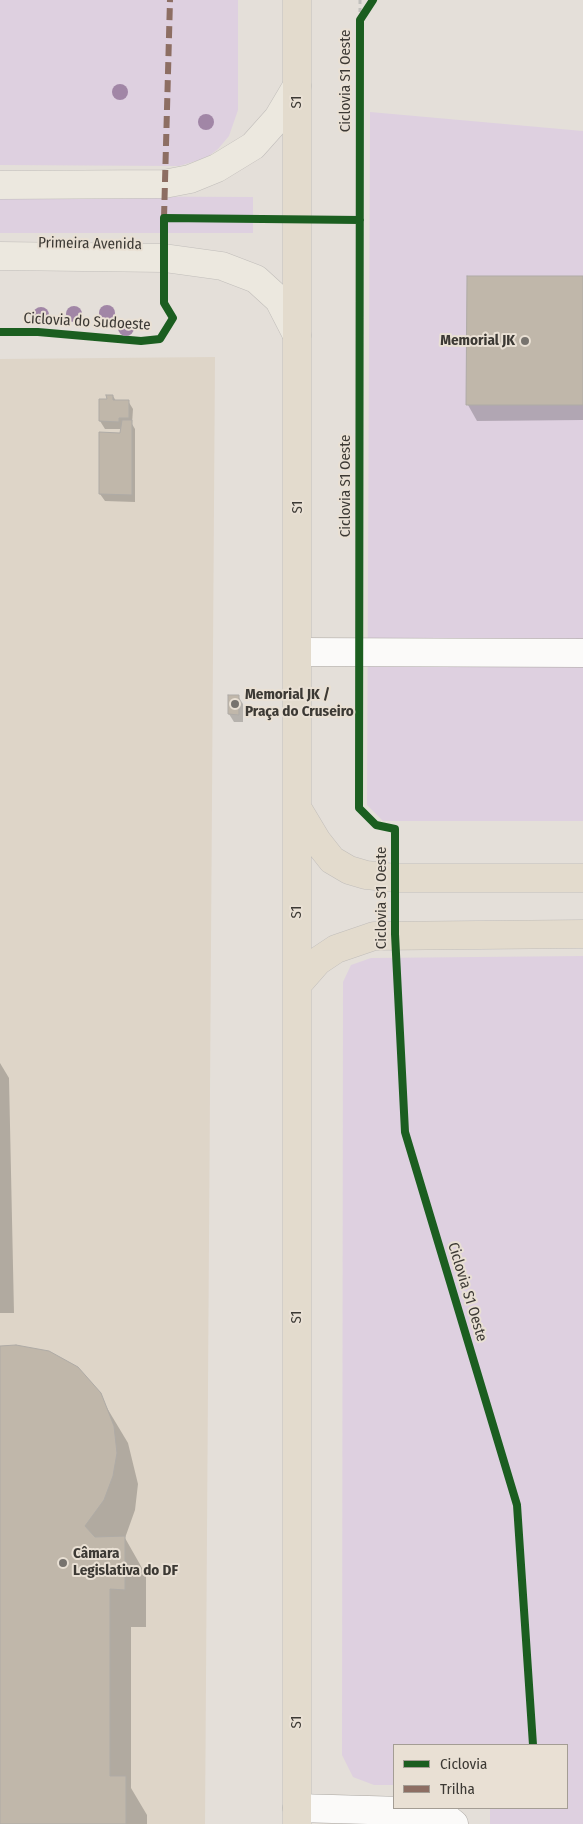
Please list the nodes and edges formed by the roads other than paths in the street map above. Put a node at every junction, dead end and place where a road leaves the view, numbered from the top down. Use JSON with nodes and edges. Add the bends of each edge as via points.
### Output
{"nodes":[{"id":1,"x":297,"y":0,"type":"edge"},
{"id":2,"x":297,"y":86,"type":"junction"},
{"id":3,"x":0,"y":185,"type":"edge"},
{"id":4,"x":0,"y":256,"type":"edge"},
{"id":5,"x":297,"y":335,"type":"junction"},
{"id":6,"x":298,"y":652,"type":"junction"},
{"id":7,"x":583,"y":653,"type":"edge"},
{"id":8,"x":298,"y":809,"type":"junction"},
{"id":9,"x":583,"y":878,"type":"edge"},
{"id":10,"x":583,"y":934,"type":"edge"},
{"id":11,"x":297,"y":985,"type":"junction"},
{"id":12,"x":296,"y":1816,"type":"edge"},
{"id":13,"x":454,"y":1824,"type":"edge"}],
"edges":[{"from":1,"to":2,"type":"highway","name":"S1"},
{"from":2,"to":3,"type":"main road","via":[[278,118],[253,146],[217,168],[190,179],[137,185]]},
{"from":2,"to":5,"type":"highway","name":"S1"},
{"from":4,"to":5,"type":"main road","name":"Primeira Avenida","via":[[164,258],[222,266],[256,279],[278,300]]},
{"from":5,"to":6,"type":"highway","name":"S1"},
{"from":6,"to":7,"type":"lane"},
{"from":6,"to":8,"type":"highway","name":"S1"},
{"from":8,"to":9,"type":"highway","via":[[332,860],[366,875],[396,878]]},
{"from":8,"to":11,"type":"highway","name":"S1"},
{"from":10,"to":11,"type":"highway","via":[[374,936],[336,949],[318,961]]},
{"from":11,"to":12,"type":"highway","name":"S1"},
{"from":12,"to":13,"type":"lane","via":[[439,1812]]}]}
